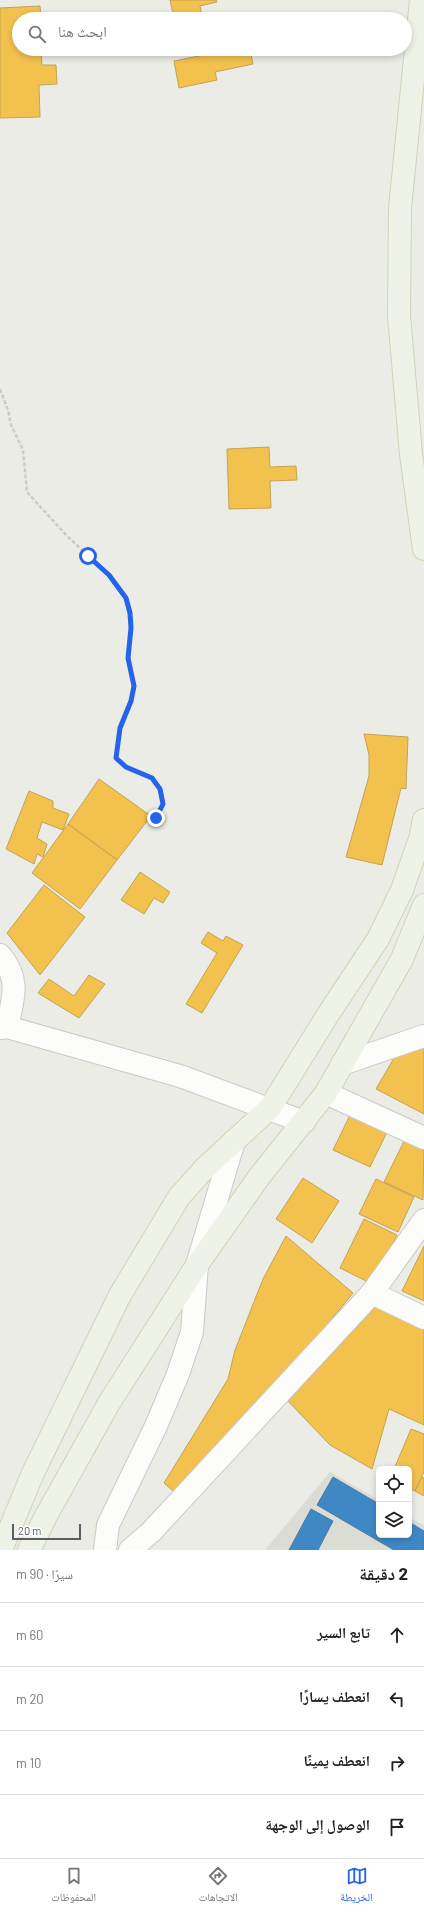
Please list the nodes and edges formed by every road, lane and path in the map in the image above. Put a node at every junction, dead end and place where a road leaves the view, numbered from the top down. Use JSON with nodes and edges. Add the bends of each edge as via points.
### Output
{"nodes":[{"id":1,"x":421,"y":0,"type":"edge"},
{"id":2,"x":0,"y":389,"type":"edge"},
{"id":3,"x":424,"y":548,"type":"edge"},
{"id":4,"x":156,"y":818,"type":"dead end"},
{"id":5,"x":424,"y":820,"type":"edge"},
{"id":6,"x":424,"y":905,"type":"edge"},
{"id":7,"x":0,"y":955,"type":"edge"},
{"id":8,"x":3,"y":1027,"type":"edge"},
{"id":9,"x":424,"y":1036,"type":"edge"},
{"id":10,"x":342,"y":1064,"type":"junction"},
{"id":11,"x":326,"y":1093,"type":"junction"},
{"id":12,"x":270,"y":1108,"type":"junction"},
{"id":13,"x":304,"y":1122,"type":"junction"},
{"id":14,"x":424,"y":1138,"type":"edge"},
{"id":15,"x":234,"y":1140,"type":"junction"},
{"id":16,"x":424,"y":1220,"type":"edge"},
{"id":17,"x":197,"y":1265,"type":"junction"},
{"id":18,"x":372,"y":1293,"type":"junction"},
{"id":19,"x":424,"y":1318,"type":"edge"},
{"id":20,"x":1,"y":1550,"type":"edge"},
{"id":21,"x":29,"y":1550,"type":"edge"},
{"id":22,"x":105,"y":1550,"type":"edge"},
{"id":23,"x":130,"y":1550,"type":"edge"}],
"edges":[{"from":1,"to":3,"type":"main road","via":[[400,208],[399,316],[411,454]]},
{"from":2,"to":4,"type":"path","via":[[11,425],[23,450],[27,492],[67,536],[109,575],[126,598],[131,628],[128,658],[134,686],[120,728],[116,758],[126,767],[152,778],[160,789],[163,804]]},
{"from":5,"to":12,"type":"main road","via":[[402,890],[378,939]]},
{"from":6,"to":10,"type":"main road","via":[[402,959]]},
{"from":7,"to":8,"type":"street","via":[[10,970],[14,987]]},
{"from":8,"to":12,"type":"street","via":[[180,1076]]},
{"from":9,"to":10,"type":"street"},
{"from":10,"to":11,"type":"main road"},
{"from":11,"to":13,"type":"main road"},
{"from":11,"to":14,"type":"street"},
{"from":12,"to":13,"type":"street"},
{"from":12,"to":15,"type":"main road"},
{"from":13,"to":17,"type":"main road","via":[[259,1177]]},
{"from":15,"to":17,"type":"street"},
{"from":15,"to":20,"type":"main road","via":[[179,1197],[120,1295],[33,1473]]},
{"from":16,"to":18,"type":"street"},
{"from":17,"to":21,"type":"main road","via":[[109,1403]]},
{"from":17,"to":22,"type":"street","via":[[192,1332],[156,1426],[108,1525]]},
{"from":18,"to":19,"type":"street"},
{"from":18,"to":23,"type":"street","via":[[151,1532]]}]}
